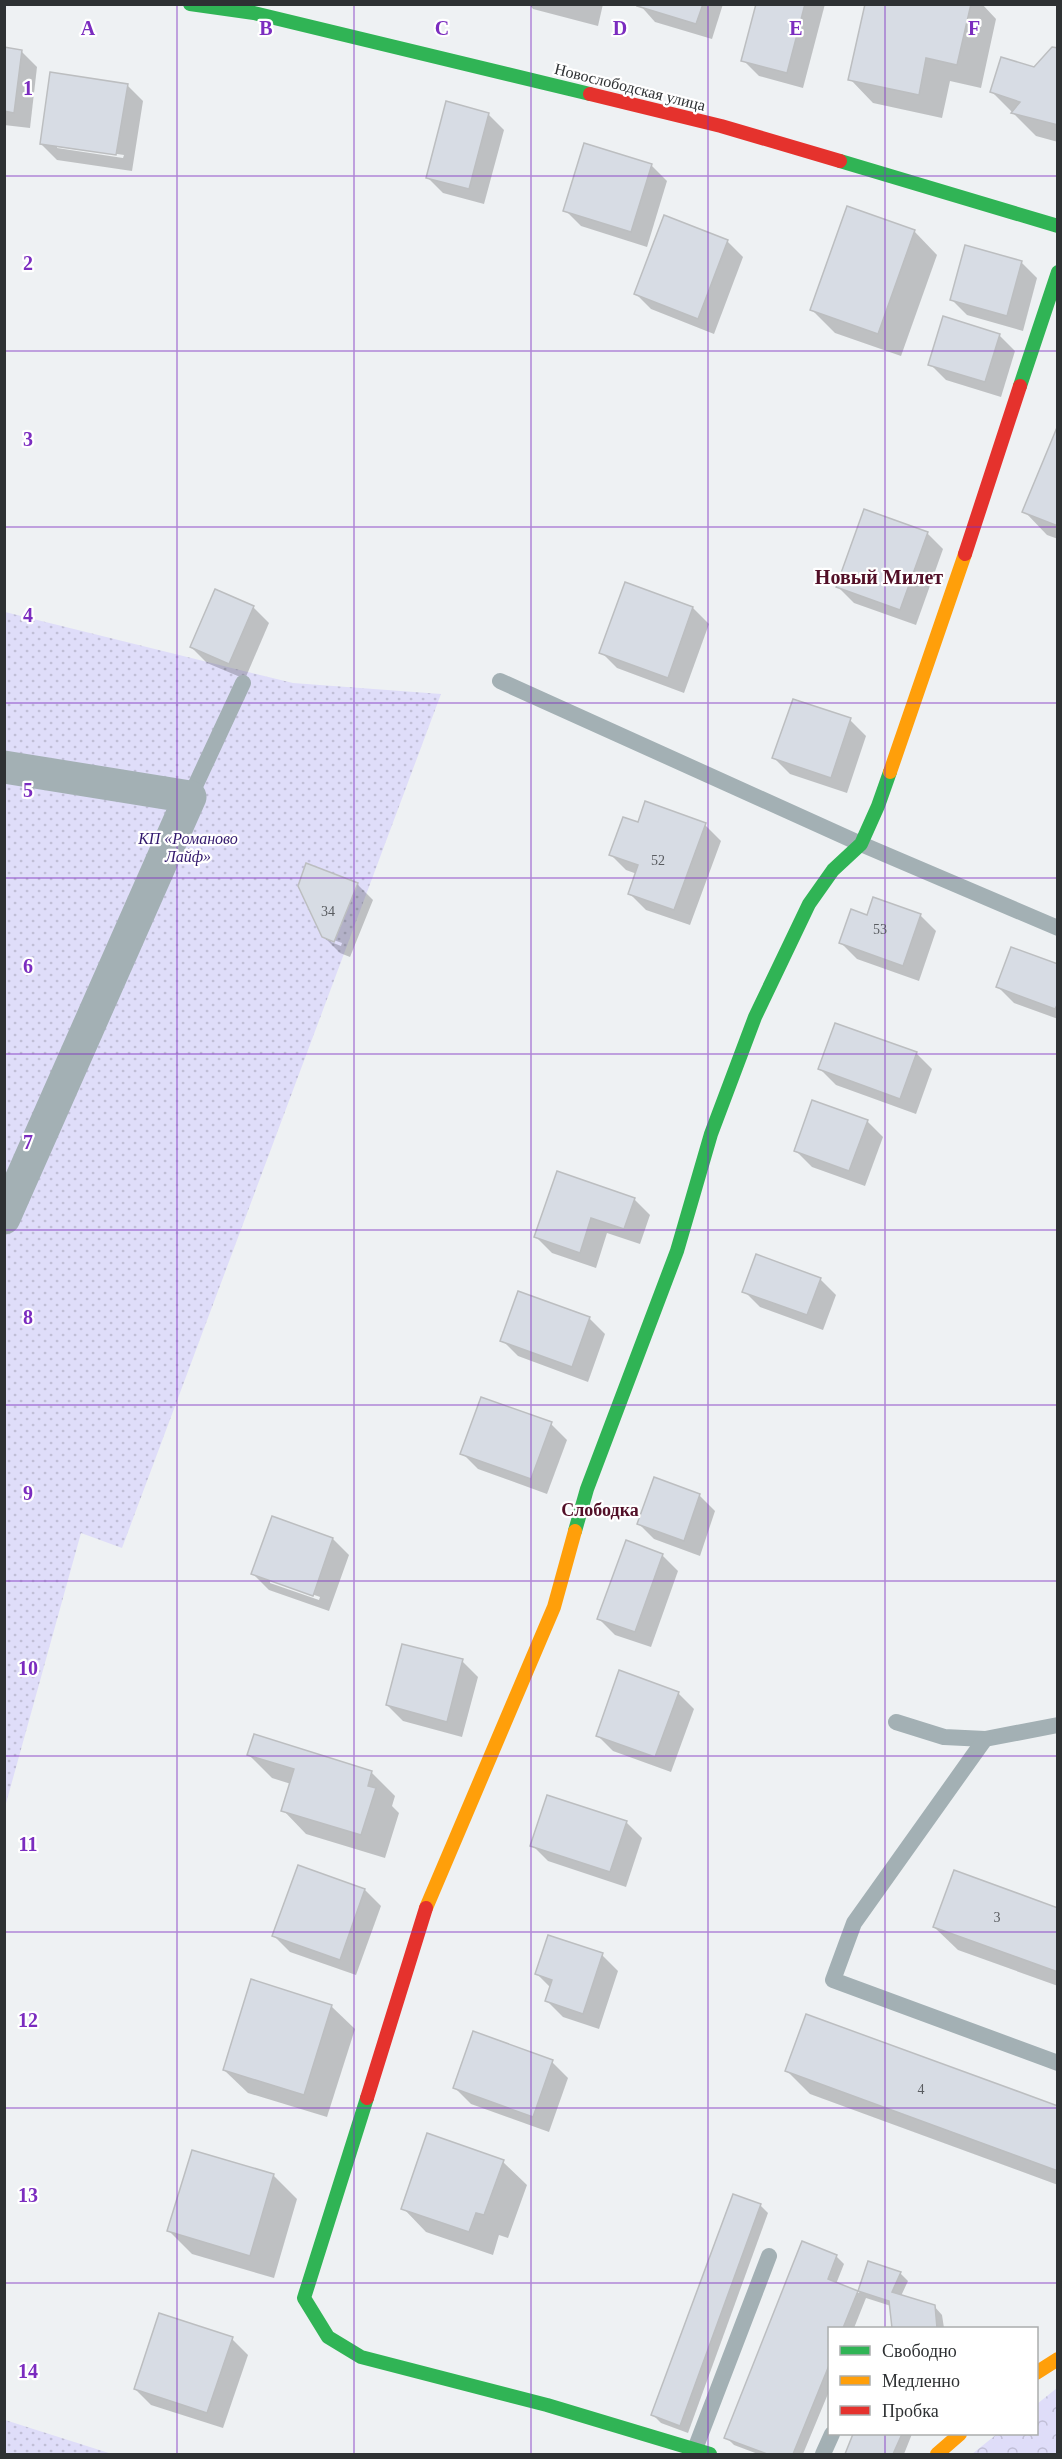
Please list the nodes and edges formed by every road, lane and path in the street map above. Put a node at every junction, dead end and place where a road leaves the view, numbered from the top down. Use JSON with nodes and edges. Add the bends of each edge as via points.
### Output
{"nodes":[{"id":1,"x":190,"y":4,"type":"edge"},
{"id":2,"x":1058,"y":226,"type":"edge"},
{"id":3,"x":1058,"y":272,"type":"edge"},
{"id":4,"x":500,"y":681,"type":"dead end"},
{"id":5,"x":243,"y":683,"type":"dead end"},
{"id":6,"x":4,"y":767,"type":"edge"},
{"id":7,"x":190,"y":796,"type":"junction"},
{"id":8,"x":861,"y":844,"type":"junction"},
{"id":9,"x":1058,"y":928,"type":"edge"},
{"id":10,"x":4,"y":1218,"type":"edge"},
{"id":11,"x":896,"y":1722,"type":"dead end"},
{"id":12,"x":1058,"y":1725,"type":"edge"},
{"id":13,"x":985,"y":1739,"type":"junction"},
{"id":14,"x":1058,"y":2063,"type":"edge"},
{"id":15,"x":769,"y":2256,"type":"dead end"},
{"id":16,"x":1058,"y":2359,"type":"edge"},
{"id":17,"x":1038,"y":2372,"type":"edge"},
{"id":18,"x":831,"y":2435,"type":"edge"},
{"id":19,"x":958,"y":2435,"type":"edge"},
{"id":20,"x":703,"y":2452,"type":"edge"},
{"id":21,"x":824,"y":2454,"type":"edge"},
{"id":22,"x":937,"y":2454,"type":"edge"}],
"edges":[{"from":1,"to":2,"type":"street","name":"Новослободская улица","via":[[254,13],[721,126]]},
{"from":3,"to":8,"type":"street","via":[[958,574],[878,806]]},
{"from":4,"to":8,"type":"lane"},
{"from":5,"to":7,"type":"lane"},
{"from":6,"to":7,"type":"street"},
{"from":7,"to":10,"type":"street"},
{"from":8,"to":9,"type":"lane"},
{"from":8,"to":20,"type":"street","via":[[833,870],[809,904],[755,1017],[711,1134],[677,1251],[587,1490],[554,1606],[426,1908],[304,2298],[328,2337],[361,2356],[547,2405]]},
{"from":11,"to":13,"type":"lane","via":[[944,1737]]},
{"from":12,"to":13,"type":"lane"},
{"from":13,"to":14,"type":"lane","via":[[854,1923],[833,1980]]},
{"from":15,"to":20,"type":"lane"},
{"from":16,"to":17,"type":"street"},
{"from":18,"to":21,"type":"lane"},
{"from":19,"to":22,"type":"street"}]}
